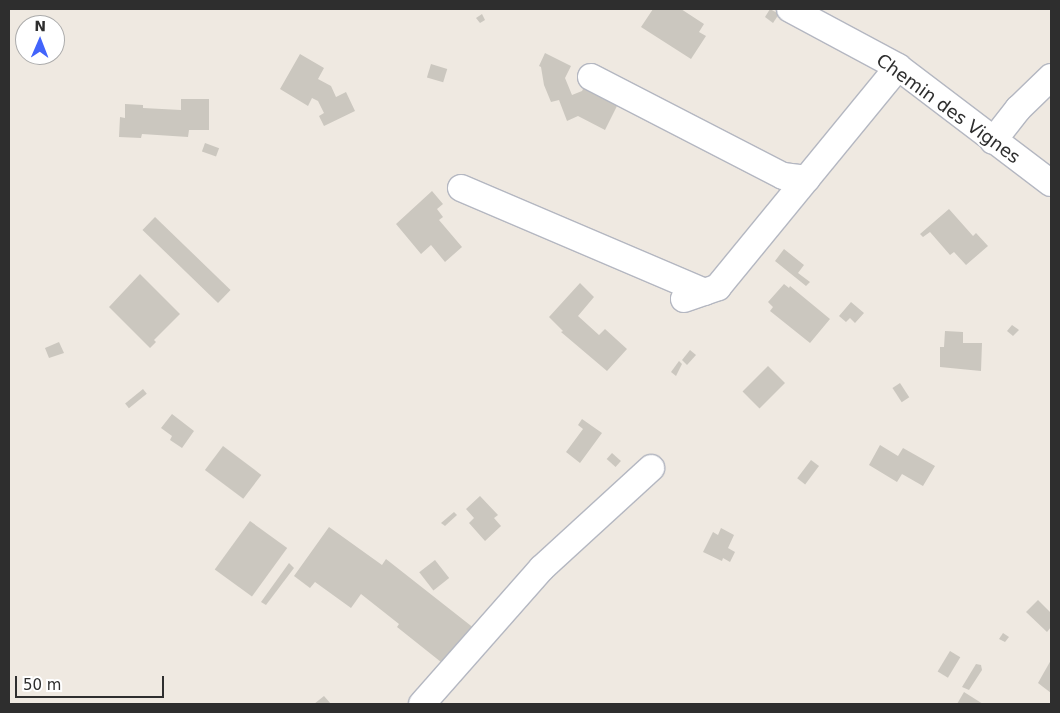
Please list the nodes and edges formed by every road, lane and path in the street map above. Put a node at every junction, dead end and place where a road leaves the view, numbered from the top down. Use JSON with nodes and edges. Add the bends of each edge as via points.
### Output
{"nodes":[{"id":1,"x":790,"y":9,"type":"edge"},
{"id":2,"x":898,"y":68,"type":"junction"},
{"id":3,"x":591,"y":77,"type":"dead end"},
{"id":4,"x":1051,"y":77,"type":"edge"},
{"id":5,"x":993,"y":141,"type":"junction"},
{"id":6,"x":807,"y":180,"type":"junction"},
{"id":7,"x":1051,"y":183,"type":"edge"},
{"id":8,"x":461,"y":188,"type":"dead end"},
{"id":9,"x":651,"y":468,"type":"dead end"},
{"id":10,"x":422,"y":704,"type":"edge"}],
"edges":[{"from":1,"to":2,"type":"street","name":"Chemin des Vignes"},
{"from":2,"to":5,"type":"street","name":"Chemin des Vignes"},
{"from":2,"to":6,"type":"street"},
{"from":3,"to":6,"type":"street","via":[[783,176]]},
{"from":4,"to":5,"type":"street","via":[[1018,109]]},
{"from":5,"to":7,"type":"street","name":"Chemin des Vignes"},
{"from":6,"to":8,"type":"street","via":[[718,287],[694,295]]},
{"from":9,"to":10,"type":"street","via":[[542,568]]}]}
